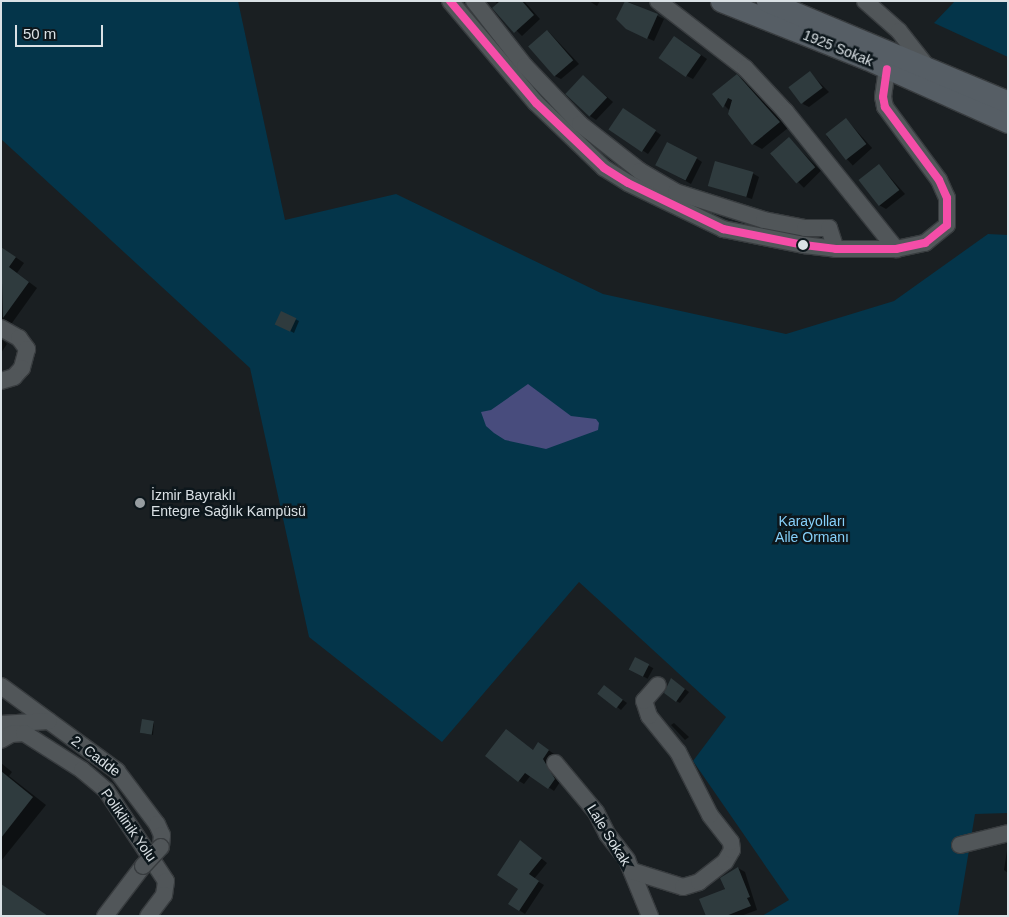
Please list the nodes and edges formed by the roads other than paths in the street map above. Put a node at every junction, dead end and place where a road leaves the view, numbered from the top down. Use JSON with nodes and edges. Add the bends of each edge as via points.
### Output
{"nodes":[{"id":1,"x":450,"y":1,"type":"edge"},
{"id":2,"x":474,"y":1,"type":"edge"},
{"id":3,"x":658,"y":1,"type":"edge"},
{"id":4,"x":721,"y":1,"type":"edge"},
{"id":5,"x":767,"y":1,"type":"edge"},
{"id":6,"x":865,"y":1,"type":"edge"},
{"id":7,"x":878,"y":8,"type":"edge"},
{"id":8,"x":928,"y":68,"type":"junction"},
{"id":9,"x":887,"y":69,"type":"junction"},
{"id":10,"x":1008,"y":102,"type":"edge"},
{"id":11,"x":1008,"y":122,"type":"edge"},
{"id":12,"x":836,"y":249,"type":"junction"},
{"id":13,"x":896,"y":249,"type":"junction"},
{"id":14,"x":1,"y":328,"type":"edge"},
{"id":15,"x":1,"y":381,"type":"edge"},
{"id":16,"x":658,"y":685,"type":"dead end"},
{"id":17,"x":4,"y":688,"type":"edge"},
{"id":18,"x":49,"y":721,"type":"junction"},
{"id":19,"x":2,"y":724,"type":"edge"},
{"id":20,"x":1,"y":740,"type":"edge"},
{"id":21,"x":555,"y":763,"type":"dead end"},
{"id":22,"x":1008,"y":833,"type":"edge"},
{"id":23,"x":960,"y":845,"type":"dead end"},
{"id":24,"x":632,"y":871,"type":"junction"},
{"id":25,"x":105,"y":916,"type":"edge"},
{"id":26,"x":148,"y":916,"type":"edge"},
{"id":27,"x":650,"y":916,"type":"edge"}],
"edges":[{"from":1,"to":12,"type":"street","via":[[536,103],[604,168],[723,229],[759,238]]},
{"from":2,"to":12,"type":"street","via":[[524,66],[580,124],[640,171],[676,192],[764,220],[805,228],[829,228]]},
{"from":3,"to":13,"type":"street","via":[[745,68],[786,112]]},
{"from":4,"to":9,"type":"main road","name":"1925 Sokak"},
{"from":5,"to":8,"type":"main road","name":"1925 Sokak"},
{"from":6,"to":7,"type":"street"},
{"from":7,"to":8,"type":"street"},
{"from":8,"to":10,"type":"main road","name":"1925 Sokak"},
{"from":9,"to":11,"type":"main road","name":"1925 Sokak"},
{"from":9,"to":13,"type":"street","via":[[883,97],[885,107],[939,180],[947,198],[948,212],[947,225],[926,244]]},
{"from":12,"to":13,"type":"street"},
{"from":14,"to":15,"type":"street","via":[[19,338],[27,349],[22,368],[14,377]]},
{"from":16,"to":24,"type":"street","via":[[644,701],[650,716],[678,752],[710,815],[732,842],[732,850],[725,862],[699,882],[683,887]]},
{"from":17,"to":18,"type":"street","name":"2. Cadde"},
{"from":17,"to":19,"type":"street","via":[[12,707]]},
{"from":18,"to":19,"type":"street"},
{"from":18,"to":25,"type":"street","name":"2. Cadde","bridge":true,"via":[[127,782],[162,835],[161,847]]},
{"from":20,"to":26,"type":"street","name":"Poliklinik Yolu","via":[[11,734],[24,733],[82,770],[106,790],[166,881],[164,895]]},
{"from":21,"to":24,"type":"street","name":"Lale Sokak","via":[[596,812]]},
{"from":22,"to":23,"type":"street"},
{"from":24,"to":27,"type":"street","name":"Lale Sokak"}]}
